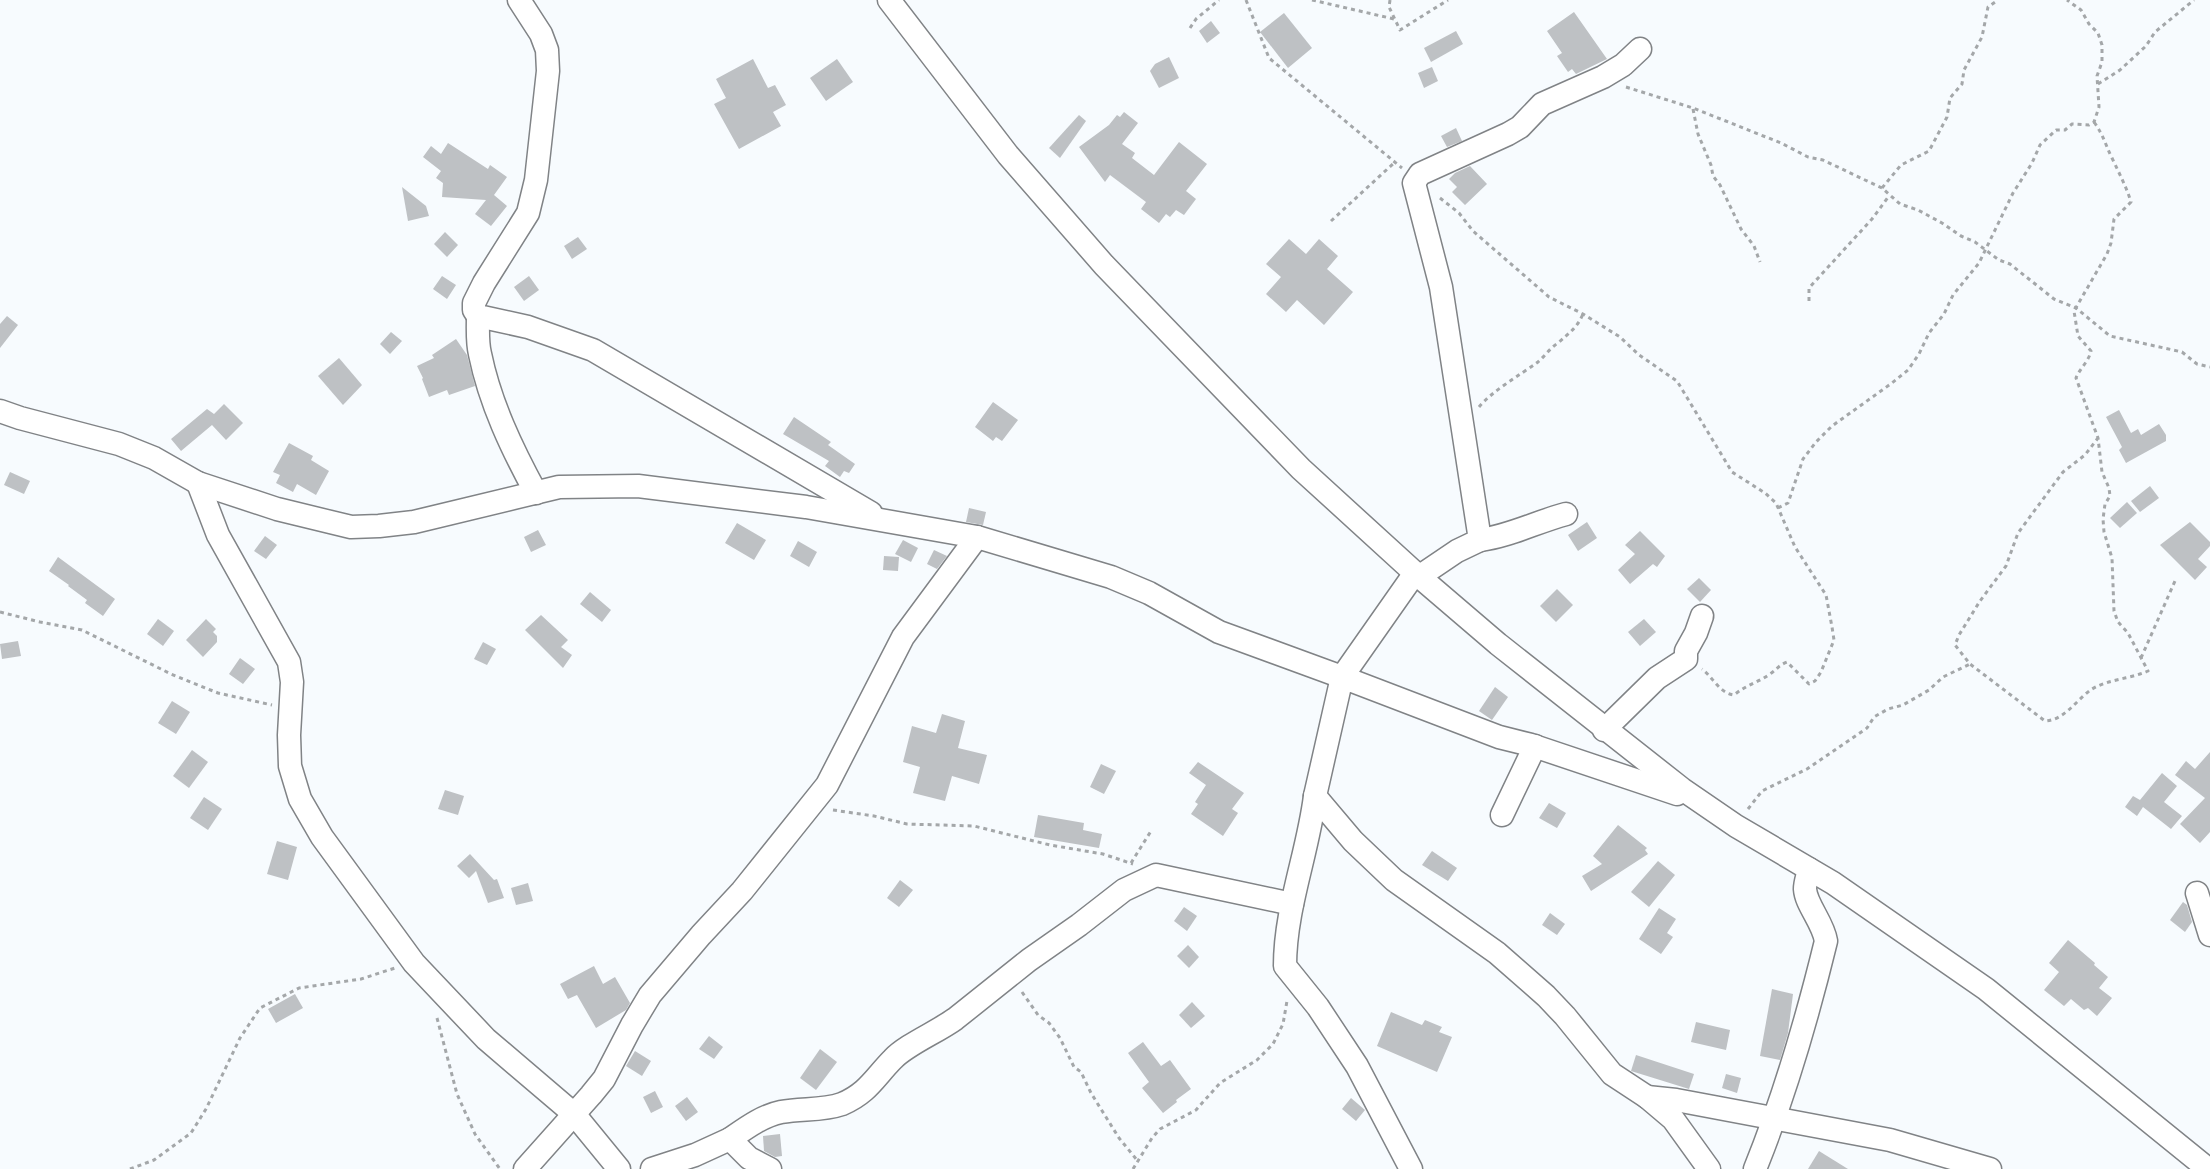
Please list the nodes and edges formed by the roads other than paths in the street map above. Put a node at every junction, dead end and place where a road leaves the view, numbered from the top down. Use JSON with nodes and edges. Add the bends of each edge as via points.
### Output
{"nodes":[{"id":1,"x":519,"y":0,"type":"edge"},
{"id":2,"x":889,"y":0,"type":"edge"},
{"id":3,"x":1640,"y":48,"type":"dead end"},
{"id":4,"x":478,"y":316,"type":"junction"},
{"id":5,"x":0,"y":411,"type":"edge"},
{"id":6,"x":198,"y":483,"type":"junction"},
{"id":7,"x":536,"y":493,"type":"junction"},
{"id":8,"x":1566,"y":514,"type":"dead end"},
{"id":9,"x":883,"y":520,"type":"junction"},
{"id":10,"x":977,"y":537,"type":"junction"},
{"id":11,"x":1480,"y":540,"type":"junction"},
{"id":12,"x":1417,"y":575,"type":"junction"},
{"id":13,"x":1702,"y":616,"type":"dead end"},
{"id":14,"x":1342,"y":677,"type":"junction"},
{"id":15,"x":1604,"y":730,"type":"junction"},
{"id":16,"x":1535,"y":746,"type":"junction"},
{"id":17,"x":1315,"y":796,"type":"junction"},
{"id":18,"x":1699,"y":801,"type":"junction"},
{"id":19,"x":1502,"y":815,"type":"dead end"},
{"id":20,"x":1809,"y":869,"type":"junction"},
{"id":21,"x":2197,"y":893,"type":"dead end"},
{"id":22,"x":1292,"y":904,"type":"junction"},
{"id":23,"x":2210,"y":935,"type":"edge"},
{"id":24,"x":1647,"y":1097,"type":"junction"},
{"id":25,"x":574,"y":1114,"type":"junction"},
{"id":26,"x":1776,"y":1118,"type":"junction"},
{"id":27,"x":730,"y":1139,"type":"junction"},
{"id":28,"x":525,"y":1169,"type":"edge"},
{"id":29,"x":619,"y":1169,"type":"edge"},
{"id":30,"x":652,"y":1169,"type":"edge"},
{"id":31,"x":770,"y":1169,"type":"edge"},
{"id":32,"x":1411,"y":1169,"type":"edge"},
{"id":33,"x":1709,"y":1169,"type":"edge"},
{"id":34,"x":1755,"y":1169,"type":"edge"},
{"id":35,"x":1990,"y":1169,"type":"edge"},
{"id":36,"x":2209,"y":1169,"type":"edge"}],
"edges":[{"from":1,"to":4,"type":"street","via":[[541,34],[547,50],[548,71],[536,180],[528,213],[474,303]]},
{"from":2,"to":12,"type":"street","via":[[1008,155],[1104,265],[1301,469]]},
{"from":3,"to":11,"type":"street","via":[[1623,65],[1598,80],[1542,104],[1520,127],[1420,174],[1414,183],[1441,287]]},
{"from":4,"to":7,"type":"street","via":[[479,352],[487,382],[513,450]]},
{"from":4,"to":9,"type":"street","via":[[528,327],[593,350]]},
{"from":5,"to":6,"type":"street","via":[[119,444],[154,458]]},
{"from":6,"to":7,"type":"street","via":[[277,509],[352,527],[414,522]]},
{"from":6,"to":25,"type":"street","via":[[218,534],[288,662],[292,682],[290,766],[300,799],[322,837],[414,963],[486,1039]]},
{"from":7,"to":9,"type":"street","via":[[559,487],[638,486]]},
{"from":8,"to":11,"type":"street","via":[[1498,538]]},
{"from":9,"to":10,"type":"street"},
{"from":10,"to":14,"type":"street","via":[[1111,577],[1149,593],[1219,632]]},
{"from":10,"to":25,"type":"street","via":[[903,637],[827,785],[742,891],[650,995],[604,1078]]},
{"from":11,"to":12,"type":"street"},
{"from":12,"to":14,"type":"street"},
{"from":12,"to":15,"type":"street"},
{"from":13,"to":15,"type":"street","via":[[1686,651],[1686,659],[1657,678]]},
{"from":14,"to":16,"type":"street","via":[[1499,737]]},
{"from":14,"to":17,"type":"street"},
{"from":15,"to":18,"type":"street"},
{"from":16,"to":18,"type":"street"},
{"from":16,"to":19,"type":"street"},
{"from":17,"to":22,"type":"street"},
{"from":17,"to":24,"type":"street","via":[[1352,841],[1394,880],[1512,966],[1565,1016],[1612,1074]]},
{"from":18,"to":20,"type":"street"},
{"from":20,"to":26,"type":"street","via":[[1806,896],[1824,928],[1826,941],[1806,1022]]},
{"from":20,"to":36,"type":"street","via":[[1986,989]]},
{"from":21,"to":23,"type":"street"},
{"from":22,"to":27,"type":"street","via":[[1156,875],[1124,890],[955,1019],[898,1055],[859,1095],[823,1109],[771,1115]]},
{"from":22,"to":32,"type":"street","via":[[1285,966],[1318,1006],[1357,1066]]},
{"from":24,"to":26,"type":"street"},
{"from":24,"to":33,"type":"street","via":[[1672,1119]]},
{"from":25,"to":28,"type":"street"},
{"from":25,"to":29,"type":"street"},
{"from":26,"to":34,"type":"street"},
{"from":26,"to":35,"type":"street","via":[[1890,1140]]},
{"from":27,"to":30,"type":"street"},
{"from":27,"to":31,"type":"street","via":[[750,1158]]}]}
